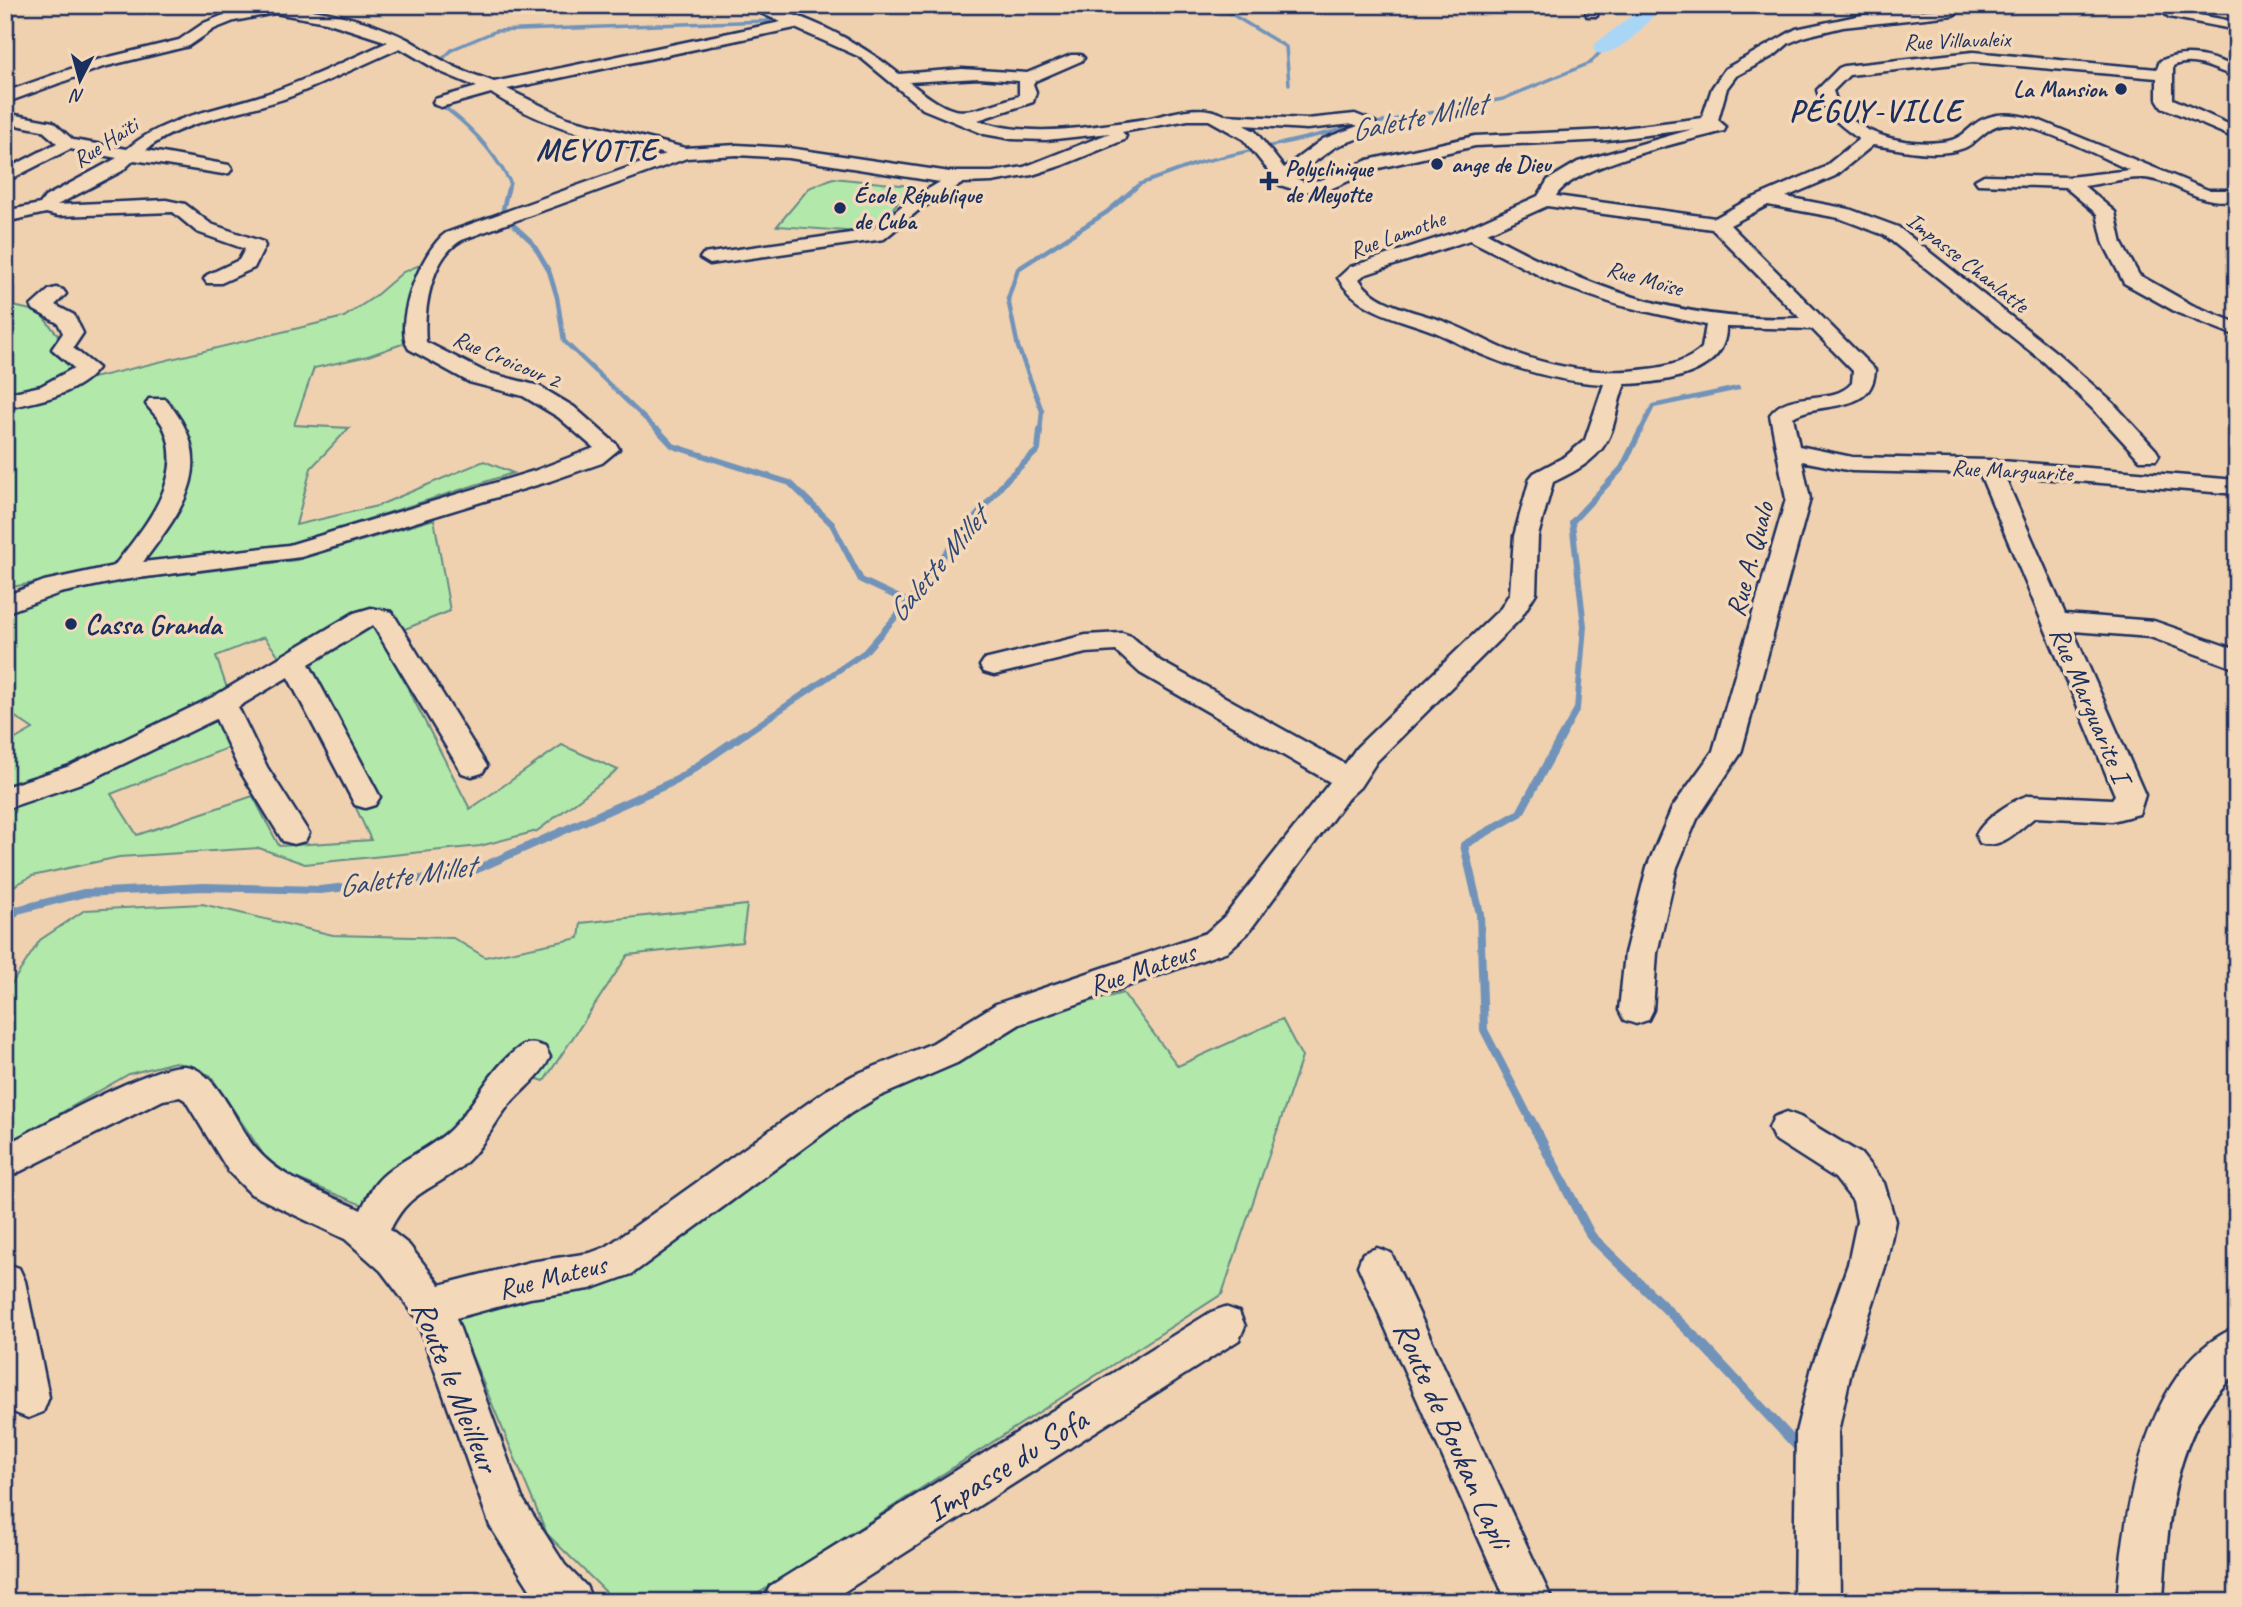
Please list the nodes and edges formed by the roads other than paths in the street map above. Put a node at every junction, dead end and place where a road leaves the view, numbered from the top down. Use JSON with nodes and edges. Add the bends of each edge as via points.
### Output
{"nodes":[{"id":1,"x":251,"y":5,"type":"edge"},
{"id":2,"x":750,"y":5,"type":"edge"},
{"id":3,"x":2161,"y":5,"type":"edge"},
{"id":4,"x":284,"y":7,"type":"edge"},
{"id":5,"x":1955,"y":8,"type":"edge"},
{"id":6,"x":796,"y":23,"type":"junction"},
{"id":7,"x":2237,"y":26,"type":"edge"},
{"id":8,"x":1941,"y":30,"type":"dead end"},
{"id":9,"x":401,"y":41,"type":"junction"},
{"id":10,"x":1076,"y":58,"type":"dead end"},
{"id":11,"x":2237,"y":72,"type":"edge"},
{"id":12,"x":2166,"y":75,"type":"junction"},
{"id":13,"x":1029,"y":78,"type":"junction"},
{"id":14,"x":896,"y":79,"type":"junction"},
{"id":15,"x":493,"y":87,"type":"junction"},
{"id":16,"x":5,"y":99,"type":"edge"},
{"id":17,"x":441,"y":102,"type":"dead end"},
{"id":18,"x":5,"y":118,"type":"edge"},
{"id":19,"x":1221,"y":118,"type":"junction"},
{"id":20,"x":963,"y":119,"type":"junction"},
{"id":21,"x":1709,"y":122,"type":"junction"},
{"id":22,"x":1141,"y":125,"type":"junction"},
{"id":23,"x":2237,"y":135,"type":"edge"},
{"id":24,"x":1870,"y":139,"type":"junction"},
{"id":25,"x":68,"y":144,"type":"junction"},
{"id":26,"x":685,"y":153,"type":"junction"},
{"id":27,"x":130,"y":155,"type":"junction"},
{"id":28,"x":223,"y":169,"type":"dead end"},
{"id":29,"x":2153,"y":173,"type":"junction"},
{"id":30,"x":5,"y":177,"type":"edge"},
{"id":31,"x":959,"y":178,"type":"junction"},
{"id":32,"x":1984,"y":180,"type":"dead end"},
{"id":33,"x":1286,"y":181,"type":"junction"},
{"id":34,"x":2070,"y":182,"type":"junction"},
{"id":35,"x":2227,"y":196,"type":"edge"},
{"id":36,"x":1766,"y":199,"type":"junction"},
{"id":37,"x":1545,"y":200,"type":"junction"},
{"id":38,"x":46,"y":208,"type":"junction"},
{"id":39,"x":2237,"y":210,"type":"edge"},
{"id":40,"x":5,"y":217,"type":"edge"},
{"id":41,"x":1718,"y":224,"type":"junction"},
{"id":42,"x":1472,"y":233,"type":"junction"},
{"id":43,"x":710,"y":258,"type":"dead end"},
{"id":44,"x":214,"y":279,"type":"dead end"},
{"id":45,"x":56,"y":294,"type":"dead end"},
{"id":46,"x":1716,"y":323,"type":"junction"},
{"id":47,"x":1816,"y":323,"type":"junction"},
{"id":48,"x":2237,"y":331,"type":"edge"},
{"id":49,"x":1618,"y":378,"type":"junction"},
{"id":50,"x":5,"y":401,"type":"edge"},
{"id":51,"x":157,"y":404,"type":"dead end"},
{"id":52,"x":1788,"y":451,"type":"junction"},
{"id":53,"x":2148,"y":455,"type":"dead end"},
{"id":54,"x":1989,"y":467,"type":"junction"},
{"id":55,"x":2237,"y":486,"type":"edge"},
{"id":56,"x":123,"y":572,"type":"junction"},
{"id":57,"x":5,"y":604,"type":"edge"},
{"id":58,"x":2055,"y":621,"type":"junction"},
{"id":59,"x":2237,"y":660,"type":"edge"},
{"id":60,"x":294,"y":662,"type":"junction"},
{"id":61,"x":994,"y":666,"type":"dead end"},
{"id":62,"x":223,"y":704,"type":"junction"},
{"id":63,"x":472,"y":766,"type":"dead end"},
{"id":64,"x":1350,"y":780,"type":"junction"},
{"id":65,"x":365,"y":797,"type":"dead end"},
{"id":66,"x":5,"y":798,"type":"edge"},
{"id":67,"x":294,"y":833,"type":"dead end"},
{"id":68,"x":1991,"y":835,"type":"dead end"},
{"id":69,"x":1636,"y":1010,"type":"dead end"},
{"id":70,"x":533,"y":1057,"type":"dead end"},
{"id":71,"x":1787,"y":1128,"type":"dead end"},
{"id":72,"x":5,"y":1163,"type":"edge"},
{"id":73,"x":368,"y":1236,"type":"junction"},
{"id":74,"x":1377,"y":1266,"type":"dead end"},
{"id":75,"x":5,"y":1281,"type":"edge"},
{"id":76,"x":432,"y":1306,"type":"junction"},
{"id":77,"x":1225,"y":1326,"type":"dead end"},
{"id":78,"x":2237,"y":1347,"type":"edge"},
{"id":79,"x":28,"y":1397,"type":"dead end"},
{"id":80,"x":570,"y":1602,"type":"edge"},
{"id":81,"x":786,"y":1602,"type":"edge"},
{"id":82,"x":1530,"y":1602,"type":"edge"},
{"id":83,"x":1816,"y":1602,"type":"edge"},
{"id":84,"x":2140,"y":1602,"type":"edge"}],
"edges":[{"from":1,"to":4,"type":"street"},
{"from":2,"to":6,"type":"street"},
{"from":3,"to":7,"type":"street","via":[[2174,14]]},
{"from":4,"to":9,"type":"street"},
{"from":4,"to":16,"type":"street","via":[[231,18],[208,26],[184,43],[98,64]]},
{"from":5,"to":8,"type":"street"},
{"from":5,"to":21,"type":"street","via":[[1863,19],[1783,41],[1728,75]]},
{"from":6,"to":14,"type":"street","via":[[865,54]]},
{"from":6,"to":15,"type":"street"},
{"from":9,"to":15,"type":"street","via":[[446,69]]},
{"from":9,"to":27,"type":"street","name":"Rue Haïti","via":[[285,93],[150,138]]},
{"from":10,"to":13,"type":"street"},
{"from":11,"to":12,"type":"street","via":[[2198,58],[2177,57],[2165,64]]},
{"from":12,"to":23,"type":"street","via":[[2168,104]]},
{"from":12,"to":24,"type":"street","name":"Rue Villavaleix","via":[[1940,53],[1844,71],[1825,90],[1826,98],[1838,114]]},
{"from":13,"to":14,"type":"street","via":[[979,72]]},
{"from":13,"to":20,"type":"street","via":[[1027,99]]},
{"from":14,"to":20,"type":"street","via":[[929,106]]},
{"from":15,"to":17,"type":"street"},
{"from":15,"to":26,"type":"street","via":[[516,104],[552,120]]},
{"from":18,"to":25,"type":"street","via":[[47,126]]},
{"from":19,"to":22,"type":"street","via":[[1188,115]]},
{"from":19,"to":33,"type":"street","via":[[1249,135]]},
{"from":19,"to":33,"type":"street","via":[[1307,124],[1355,119],[1369,125],[1329,143],[1287,174]]},
{"from":20,"to":22,"type":"street","via":[[1012,134]]},
{"from":21,"to":33,"type":"street","via":[[1608,135],[1475,141],[1374,164],[1319,186],[1302,187]]},
{"from":21,"to":37,"type":"street","name":"Rue Lamothe","via":[[1718,127],[1584,166],[1554,184]]},
{"from":22,"to":31,"type":"street","name":"Rue Croicour 2","via":[[1073,158],[1034,170]]},
{"from":24,"to":29,"type":"street","via":[[1954,146],[1987,123],[2020,120]]},
{"from":24,"to":36,"type":"street","via":[[1829,172]]},
{"from":25,"to":27,"type":"street"},
{"from":25,"to":30,"type":"street"},
{"from":26,"to":31,"type":"street","name":"Rue Croicour 2","via":[[715,150],[822,157],[914,175]]},
{"from":26,"to":56,"type":"street","name":"Rue Croicour 2","via":[[448,240],[419,298],[413,329],[416,345],[477,377],[531,391],[566,412],[608,449],[542,476],[292,552]]},
{"from":27,"to":28,"type":"street"},
{"from":27,"to":38,"type":"street","name":"Rue Haïti"},
{"from":29,"to":34,"type":"street"},
{"from":29,"to":35,"type":"street","via":[[2203,194]]},
{"from":31,"to":43,"type":"street","via":[[914,205],[877,235]]},
{"from":32,"to":34,"type":"street"},
{"from":34,"to":48,"type":"street","via":[[2106,212],[2113,244],[2131,279]]},
{"from":35,"to":39,"type":"street"},
{"from":36,"to":41,"type":"street"},
{"from":36,"to":53,"type":"street","name":"Impasse Chanlatte","via":[[1843,213],[1891,231],[2051,358]]},
{"from":37,"to":41,"type":"street"},
{"from":37,"to":42,"type":"street","name":"Rue Lamothe"},
{"from":38,"to":40,"type":"street"},
{"from":38,"to":44,"type":"street","name":"Rue Haïti","via":[[166,205],[179,208],[204,228],[256,246],[247,264]]},
{"from":41,"to":47,"type":"street","name":"Rue A. Qualo"},
{"from":42,"to":46,"type":"street","name":"Rue Moïse","via":[[1562,279]]},
{"from":42,"to":49,"type":"street","name":"Rue Lamothe","via":[[1357,271],[1348,278],[1350,284],[1371,301],[1501,355],[1562,373]]},
{"from":45,"to":50,"type":"street","via":[[41,306],[67,319],[73,333],[62,349],[87,368],[74,380],[34,396]]},
{"from":46,"to":47,"type":"street","name":"Rue Moïse","via":[[1773,327]]},
{"from":46,"to":49,"type":"street","via":[[1717,342],[1701,360],[1667,373]]},
{"from":47,"to":52,"type":"street","name":"Rue A. Qualo","via":[[1864,370],[1866,382],[1851,396],[1807,403],[1781,415]]},
{"from":49,"to":64,"type":"street","name":"Rue Mateus","via":[[1609,390],[1598,439],[1573,463],[1542,478],[1527,536],[1523,593],[1511,613],[1367,754]]},
{"from":51,"to":56,"type":"street","via":[[174,425],[182,448],[181,481]]},
{"from":52,"to":54,"type":"street","name":"Rue Marguarite","via":[[1852,464]]},
{"from":52,"to":69,"type":"street","name":"Rue A. Qualo","via":[[1798,499],[1783,560],[1727,754],[1683,816],[1662,867],[1641,953]]},
{"from":54,"to":55,"type":"street","name":"Rue Marguarite"},
{"from":54,"to":58,"type":"street","name":"Rue Marguarite I"},
{"from":56,"to":57,"type":"street","name":"Rue Croicour 2","via":[[53,587]]},
{"from":58,"to":59,"type":"street","via":[[2154,629]]},
{"from":58,"to":68,"type":"street","name":"Rue Marguarite I","via":[[2130,795],[2128,806],[2112,810],[2029,806]]},
{"from":60,"to":62,"type":"street"},
{"from":60,"to":63,"type":"street","via":[[363,619],[383,618]]},
{"from":60,"to":65,"type":"street"},
{"from":61,"to":64,"type":"street","via":[[1086,643],[1122,642],[1150,667]]},
{"from":62,"to":66,"type":"street","via":[[80,773]]},
{"from":62,"to":67,"type":"street","via":[[254,769]]},
{"from":64,"to":76,"type":"street","name":"Rue Mateus","via":[[1236,925],[1217,942],[1008,1014],[945,1053],[866,1086],[618,1261]]},
{"from":70,"to":73,"type":"street","via":[[496,1095],[466,1139],[387,1198]]},
{"from":71,"to":83,"type":"street","via":[[1848,1166],[1871,1195],[1876,1221],[1817,1432]]},
{"from":72,"to":73,"type":"street","name":"Route le Meilleur","via":[[157,1086],[185,1081],[197,1089],[242,1160],[264,1182]]},
{"from":73,"to":76,"type":"street","name":"Route le Meilleur","via":[[395,1258]]},
{"from":74,"to":82,"type":"street","name":"Route de Boukan Lapli"},
{"from":75,"to":79,"type":"street"},
{"from":76,"to":80,"type":"street","name":"Route le Meilleur","via":[[505,1511],[549,1581]]},
{"from":77,"to":81,"type":"street","name":"Impasse du Sofa"},
{"from":78,"to":84,"type":"street","via":[[2201,1380],[2168,1437],[2143,1538]]}]}
